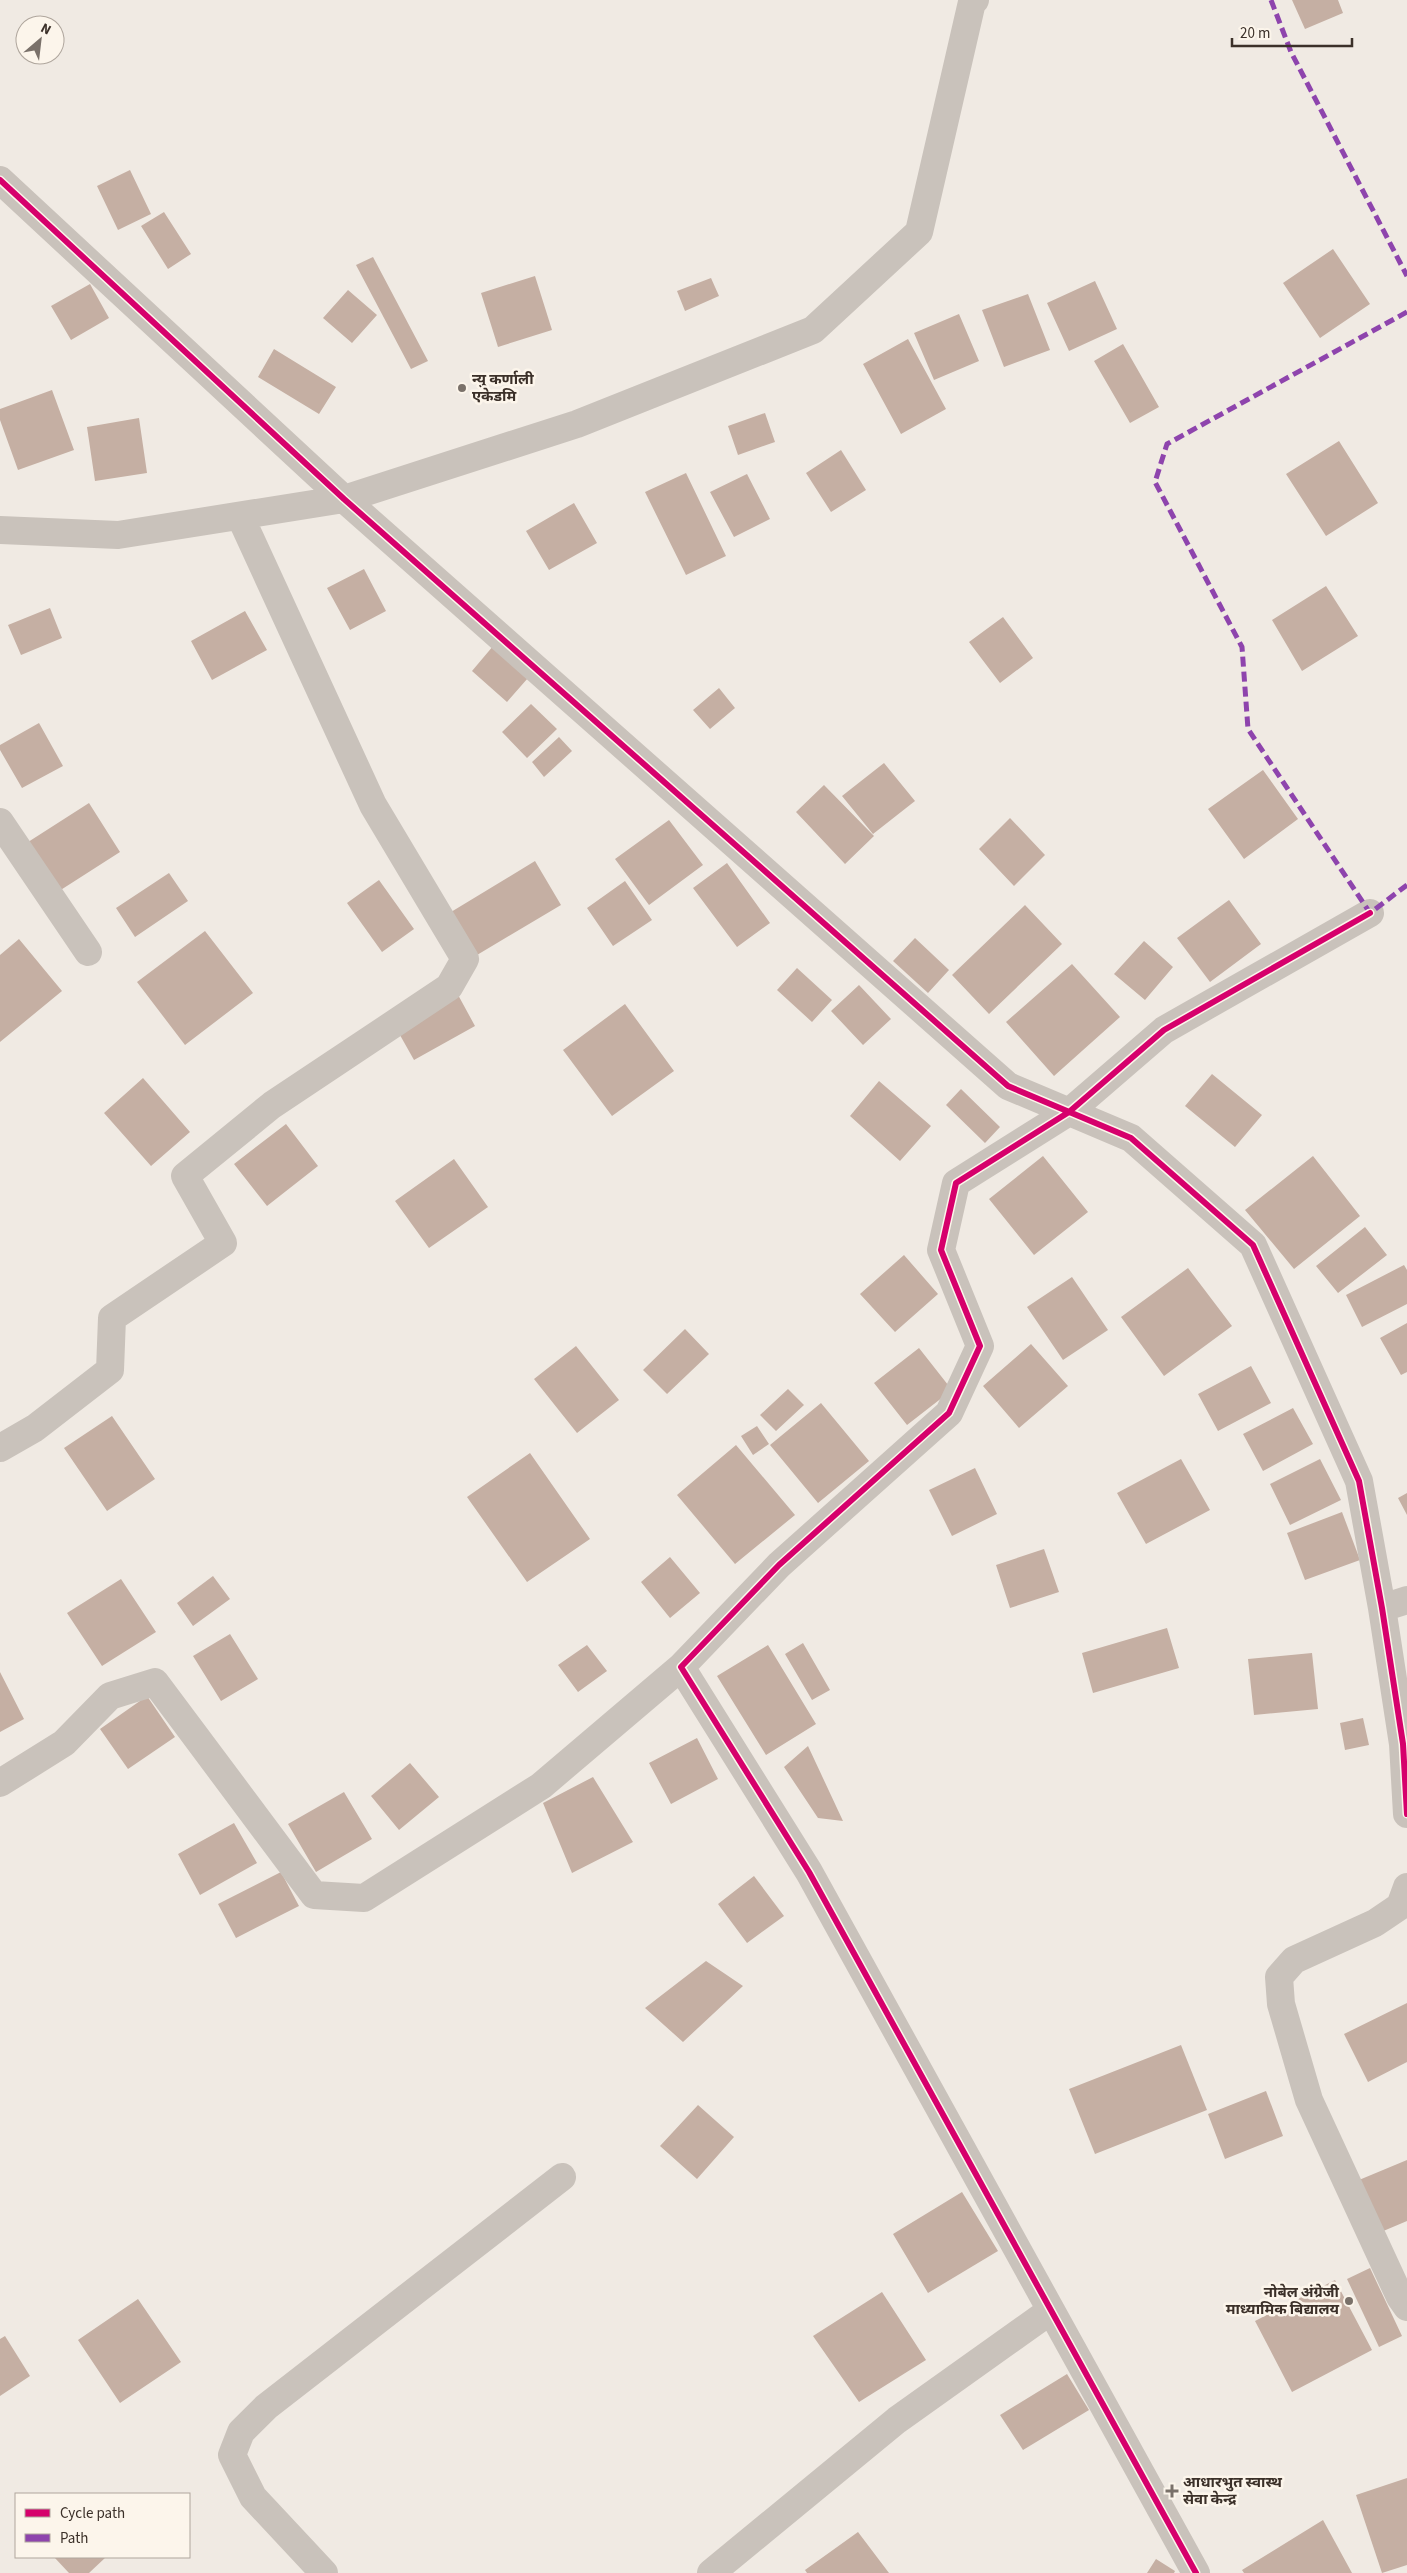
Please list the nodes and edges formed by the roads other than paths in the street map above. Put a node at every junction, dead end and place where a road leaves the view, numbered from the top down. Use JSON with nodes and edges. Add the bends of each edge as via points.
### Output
{"nodes":[{"id":1,"x":975,"y":0,"type":"edge"},
{"id":2,"x":0,"y":180,"type":"edge"},
{"id":3,"x":344,"y":499,"type":"junction"},
{"id":4,"x":240,"y":516,"type":"junction"},
{"id":5,"x":0,"y":530,"type":"edge"},
{"id":6,"x":0,"y":822,"type":"edge"},
{"id":7,"x":1370,"y":913,"type":"dead end"},
{"id":8,"x":88,"y":952,"type":"dead end"},
{"id":9,"x":1069,"y":1112,"type":"junction"},
{"id":10,"x":0,"y":1448,"type":"edge"},
{"id":11,"x":1395,"y":1604,"type":"edge"},
{"id":12,"x":681,"y":1667,"type":"junction"},
{"id":13,"x":0,"y":1783,"type":"edge"},
{"id":14,"x":1407,"y":1814,"type":"edge"},
{"id":15,"x":1407,"y":1888,"type":"edge"},
{"id":16,"x":562,"y":2177,"type":"dead end"},
{"id":17,"x":1407,"y":2307,"type":"edge"},
{"id":18,"x":1050,"y":2312,"type":"junction"},
{"id":19,"x":324,"y":2573,"type":"edge"},
{"id":20,"x":711,"y":2573,"type":"edge"},
{"id":21,"x":1196,"y":2573,"type":"edge"}],
"edges":[{"from":1,"to":3,"type":"street","via":[[920,232],[813,330],[577,424]]},
{"from":2,"to":3,"type":"street"},
{"from":3,"to":4,"type":"street"},
{"from":3,"to":9,"type":"street","via":[[1008,1086]]},
{"from":4,"to":5,"type":"street","via":[[118,535]]},
{"from":4,"to":10,"type":"street","via":[[373,805],[465,959],[449,987],[272,1105],[185,1176],[223,1243],[112,1318],[110,1370],[35,1428]]},
{"from":6,"to":8,"type":"street"},
{"from":7,"to":9,"type":"street","via":[[1164,1030]]},
{"from":9,"to":11,"type":"street","via":[[1131,1138],[1252,1245],[1359,1481]]},
{"from":9,"to":12,"type":"street","via":[[956,1183],[941,1250],[980,1346],[949,1413],[779,1565]]},
{"from":11,"to":14,"type":"street"},
{"from":12,"to":13,"type":"street","via":[[542,1786],[364,1898],[314,1895],[155,1682],[110,1696],[64,1744]]},
{"from":12,"to":18,"type":"street","via":[[809,1872]]},
{"from":15,"to":17,"type":"street","via":[[1400,1906],[1374,1923],[1294,1960],[1279,1977],[1281,2004],[1308,2100]]},
{"from":16,"to":19,"type":"street","via":[[266,2407],[240,2432],[232,2455],[252,2497]]},
{"from":18,"to":20,"type":"street","via":[[898,2420]]},
{"from":18,"to":21,"type":"street"}]}
